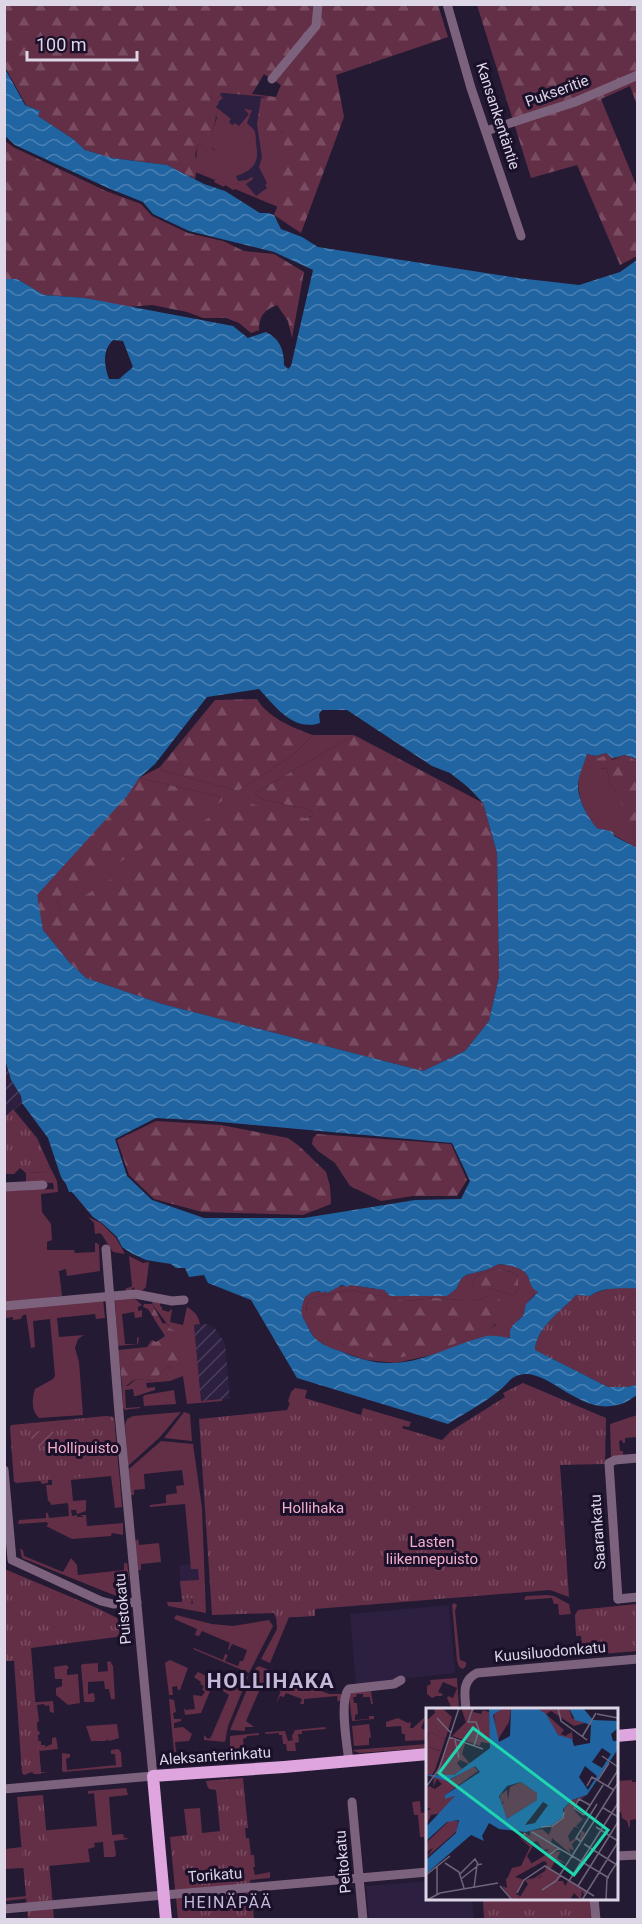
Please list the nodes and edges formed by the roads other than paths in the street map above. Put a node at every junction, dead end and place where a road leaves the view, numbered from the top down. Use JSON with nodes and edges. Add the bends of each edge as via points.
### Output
{"nodes":[{"id":1,"x":318,"y":4,"type":"edge"},
{"id":2,"x":447,"y":4,"type":"edge"},
{"id":3,"x":638,"y":75,"type":"edge"},
{"id":4,"x":272,"y":79,"type":"dead end"},
{"id":5,"x":486,"y":131,"type":"junction"},
{"id":6,"x":521,"y":236,"type":"dead end"},
{"id":7,"x":43,"y":1185,"type":"dead end"},
{"id":8,"x":4,"y":1187,"type":"edge"},
{"id":9,"x":106,"y":1249,"type":"dead end"},
{"id":10,"x":110,"y":1297,"type":"junction"},
{"id":11,"x":184,"y":1300,"type":"dead end"},
{"id":12,"x":4,"y":1306,"type":"edge"},
{"id":13,"x":638,"y":1458,"type":"edge"},
{"id":14,"x":4,"y":1470,"type":"edge"},
{"id":15,"x":638,"y":1597,"type":"edge"},
{"id":16,"x":137,"y":1602,"type":"junction"},
{"id":17,"x":638,"y":1659,"type":"edge"},
{"id":18,"x":400,"y":1680,"type":"dead end"},
{"id":19,"x":466,"y":1708,"type":"edge"},
{"id":20,"x":638,"y":1734,"type":"edge"},
{"id":21,"x":618,"y":1736,"type":"edge"},
{"id":22,"x":426,"y":1754,"type":"edge"},
{"id":23,"x":349,"y":1761,"type":"junction"},
{"id":24,"x":153,"y":1776,"type":"junction"},
{"id":25,"x":4,"y":1788,"type":"edge"},
{"id":26,"x":352,"y":1802,"type":"dead end"},
{"id":27,"x":638,"y":1855,"type":"edge"},
{"id":28,"x":618,"y":1857,"type":"edge"},
{"id":29,"x":426,"y":1872,"type":"edge"},
{"id":30,"x":359,"y":1878,"type":"junction"},
{"id":31,"x":164,"y":1895,"type":"junction"},
{"id":32,"x":594,"y":1900,"type":"edge"},
{"id":33,"x":4,"y":1909,"type":"edge"},
{"id":34,"x":166,"y":1920,"type":"edge"},
{"id":35,"x":363,"y":1920,"type":"edge"},
{"id":36,"x":596,"y":1920,"type":"edge"}],
"edges":[{"from":1,"to":4,"type":"street","via":[[316,26]]},
{"from":2,"to":5,"type":"street","name":"Kansankentäntie"},
{"from":3,"to":5,"type":"street","name":"Pukseritie","via":[[575,102]]},
{"from":5,"to":6,"type":"street","name":"Kansankentäntie"},
{"from":7,"to":8,"type":"street"},
{"from":9,"to":10,"type":"street","name":"Puistokatu"},
{"from":10,"to":11,"type":"street","via":[[135,1294]]},
{"from":10,"to":12,"type":"street"},
{"from":10,"to":16,"type":"street","name":"Puistokatu"},
{"from":13,"to":15,"type":"street","name":"Saarankatu","via":[[609,1463],[615,1602]]},
{"from":14,"to":16,"type":"street","via":[[12,1560],[101,1601]]},
{"from":16,"to":24,"type":"street","name":"Puistokatu"},
{"from":17,"to":19,"type":"street","name":"Kuusiluodonkatu","via":[[477,1673],[464,1688]]},
{"from":18,"to":23,"type":"street","via":[[349,1689],[346,1693]]},
{"from":20,"to":21,"type":"main road"},
{"from":22,"to":23,"type":"main road","name":"Aleksanterinkatu"},
{"from":23,"to":24,"type":"main road","name":"Aleksanterinkatu"},
{"from":24,"to":25,"type":"street","name":"Aleksanterinkatu"},
{"from":24,"to":31,"type":"main road","name":"Puistokatu"},
{"from":26,"to":30,"type":"street","name":"Peltokatu"},
{"from":27,"to":28,"type":"street"},
{"from":29,"to":30,"type":"street","name":"Torikatu"},
{"from":30,"to":31,"type":"street","name":"Torikatu"},
{"from":30,"to":35,"type":"street","name":"Peltokatu"},
{"from":31,"to":33,"type":"street","name":"Torikatu"},
{"from":31,"to":34,"type":"main road","name":"Puistokatu"},
{"from":32,"to":36,"type":"street"}]}
